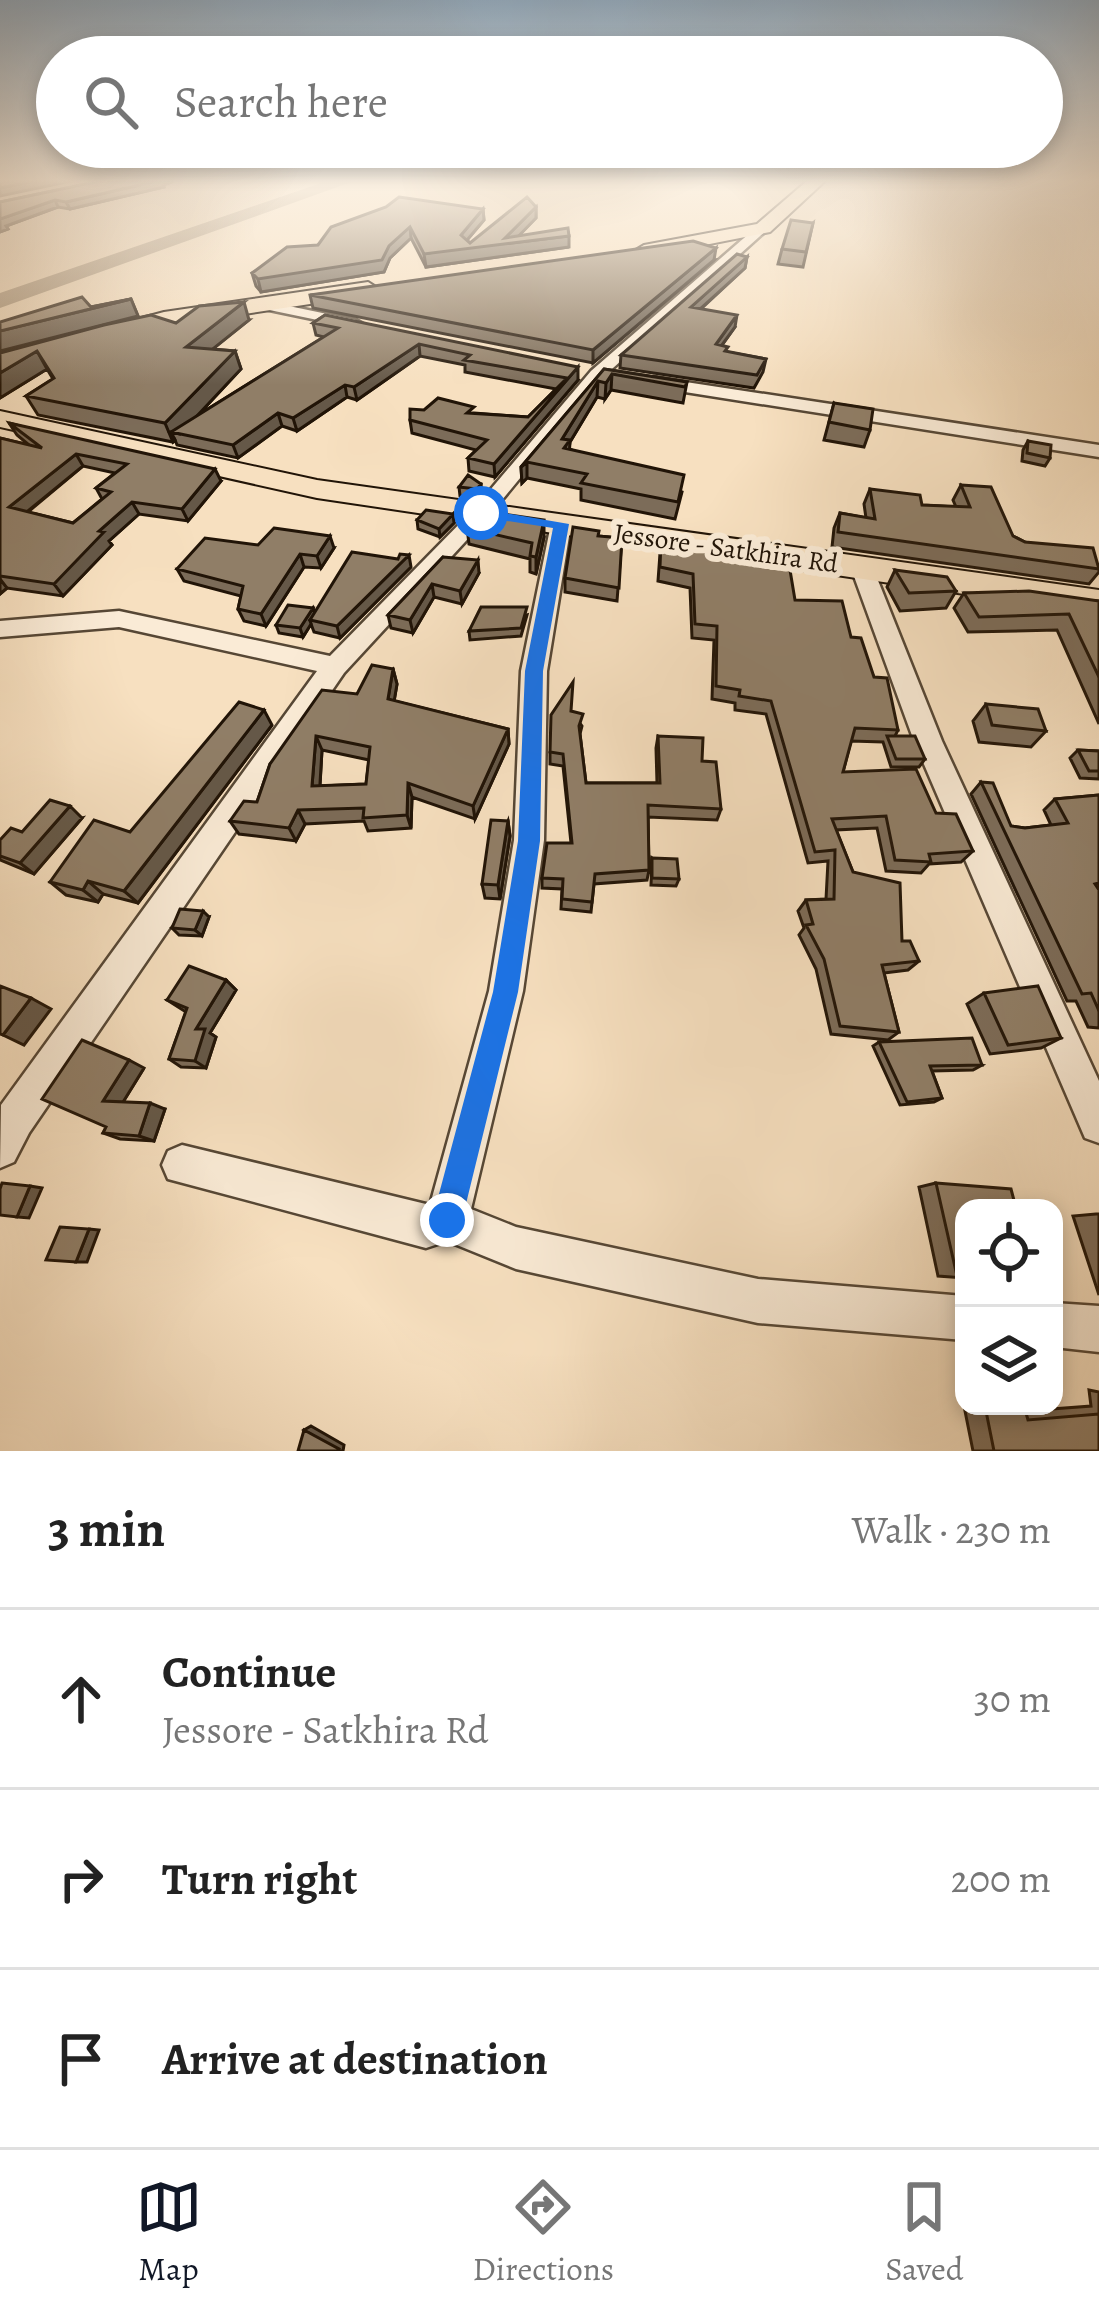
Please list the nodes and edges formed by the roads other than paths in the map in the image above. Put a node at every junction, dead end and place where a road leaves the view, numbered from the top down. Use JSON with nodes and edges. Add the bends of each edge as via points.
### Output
{"nodes":[{"id":1,"x":649,"y":249,"type":"edge"},
{"id":2,"x":739,"y":249,"type":"edge"},
{"id":3,"x":614,"y":255,"type":"edge"},
{"id":4,"x":399,"y":285,"type":"edge"},
{"id":5,"x":260,"y":304,"type":"junction"},
{"id":6,"x":373,"y":327,"type":"edge"},
{"id":7,"x":0,"y":364,"type":"edge"},
{"id":8,"x":642,"y":380,"type":"edge"},
{"id":9,"x":0,"y":419,"type":"edge"},
{"id":10,"x":1099,"y":451,"type":"edge"},
{"id":11,"x":481,"y":513,"type":"junction"},
{"id":12,"x":561,"y":524,"type":"junction"},
{"id":13,"x":862,"y":568,"type":"junction"},
{"id":14,"x":1099,"y":602,"type":"edge"},
{"id":15,"x":0,"y":629,"type":"edge"},
{"id":16,"x":335,"y":666,"type":"junction"},
{"id":17,"x":1099,"y":1124,"type":"edge"},
{"id":18,"x":5,"y":1128,"type":"edge"},
{"id":19,"x":182,"y":1165,"type":"dead end"},
{"id":20,"x":447,"y":1220,"type":"junction"},
{"id":21,"x":955,"y":1317,"type":"edge"},
{"id":22,"x":1063,"y":1326,"type":"edge"},
{"id":23,"x":1099,"y":1329,"type":"edge"}],
"edges":[{"from":1,"to":3,"type":"main road"},
{"from":2,"to":11,"type":"street","via":[[597,373]]},
{"from":4,"to":5,"type":"main road"},
{"from":5,"to":6,"type":"street"},
{"from":5,"to":7,"type":"main road","via":[[106,332]]},
{"from":8,"to":10,"type":"street"},
{"from":9,"to":11,"type":"main road","name":"Jessore - Satkhira Rd","via":[[317,489]]},
{"from":11,"to":12,"type":"main road","name":"Jessore - Satkhira Rd"},
{"from":11,"to":16,"type":"street"},
{"from":12,"to":13,"type":"main road","name":"Jessore - Satkhira Rd"},
{"from":12,"to":20,"type":"street","via":[[534,671],[529,841],[506,992]]},
{"from":13,"to":14,"type":"main road","name":"Jessore - Satkhira Rd"},
{"from":13,"to":17,"type":"street","via":[[928,741]]},
{"from":15,"to":16,"type":"street","via":[[119,619]]},
{"from":16,"to":18,"type":"street"},
{"from":19,"to":20,"type":"street","via":[[426,1227]]},
{"from":20,"to":21,"type":"street","via":[[516,1248],[758,1301]]},
{"from":22,"to":23,"type":"street"}]}
